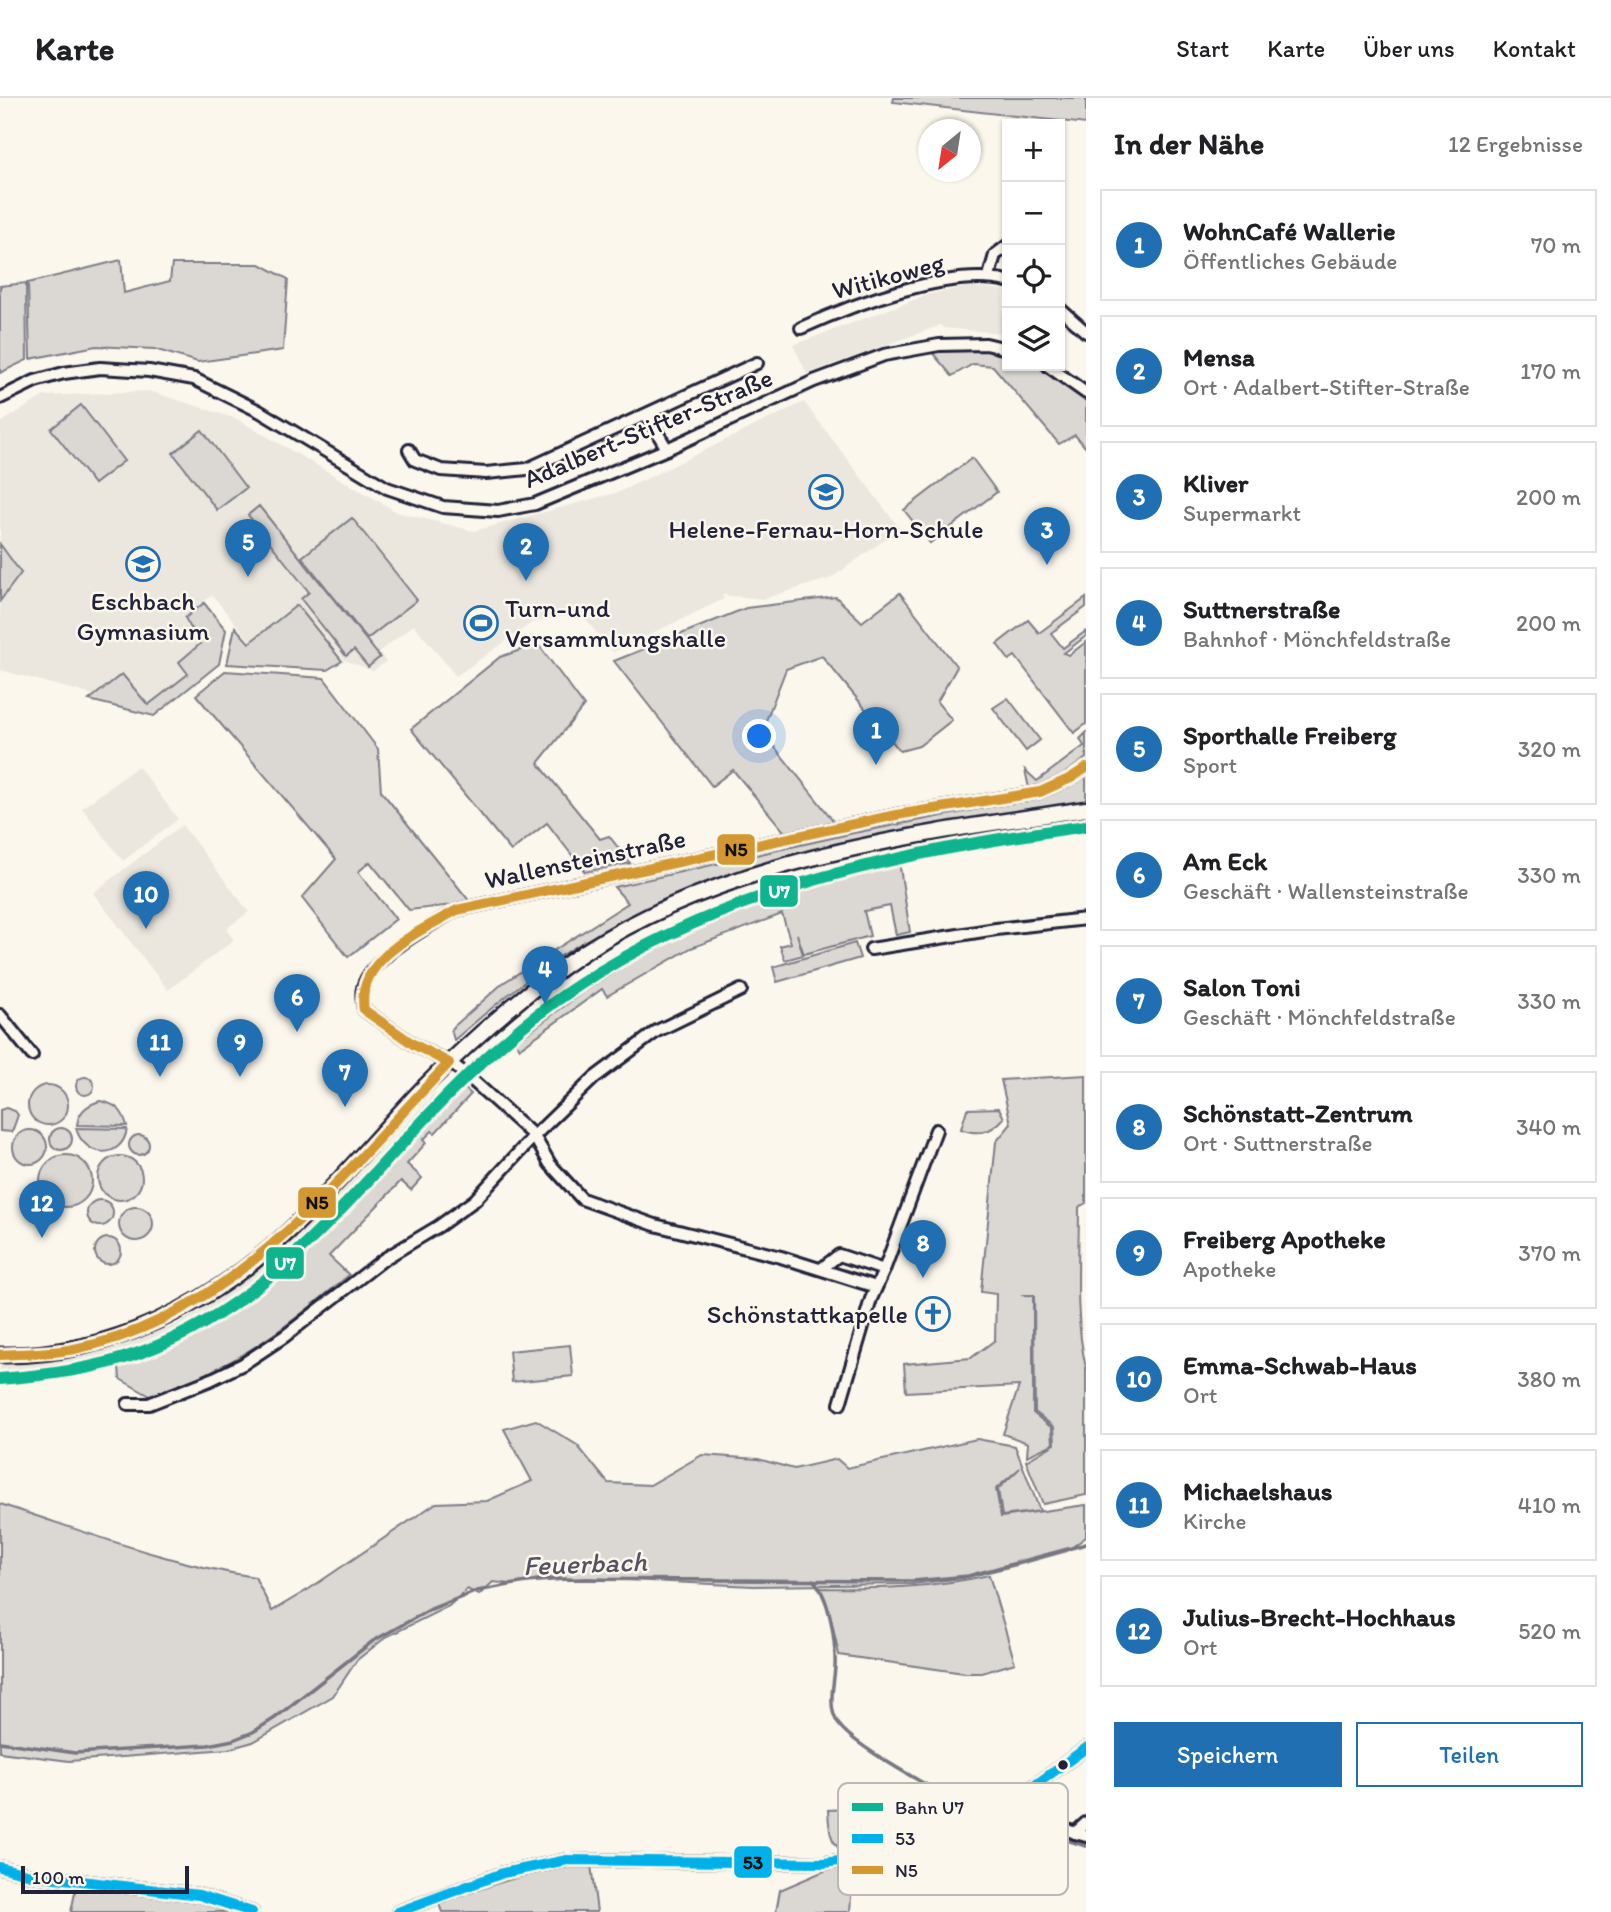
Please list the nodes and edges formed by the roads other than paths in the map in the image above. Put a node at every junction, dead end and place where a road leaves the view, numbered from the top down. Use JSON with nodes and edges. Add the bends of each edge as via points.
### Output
{"nodes":[{"id":1,"x":1002,"y":250,"type":"edge"},
{"id":2,"x":989,"y":276,"type":"junction"},
{"id":3,"x":1002,"y":280,"type":"edge"},
{"id":4,"x":1065,"y":313,"type":"edge"},
{"id":5,"x":802,"y":328,"type":"dead end"},
{"id":6,"x":1086,"y":332,"type":"edge"},
{"id":7,"x":1002,"y":348,"type":"edge"},
{"id":8,"x":757,"y":363,"type":"dead end"},
{"id":9,"x":1055,"y":371,"type":"edge"},
{"id":10,"x":1086,"y":393,"type":"edge"},
{"id":11,"x":0,"y":398,"type":"edge"},
{"id":12,"x":647,"y":415,"type":"junction"},
{"id":13,"x":667,"y":449,"type":"junction"},
{"id":14,"x":410,"y":450,"type":"dead end"},
{"id":15,"x":1086,"y":768,"type":"edge"},
{"id":16,"x":1086,"y":809,"type":"edge"},
{"id":17,"x":1086,"y":919,"type":"edge"},
{"id":18,"x":871,"y":949,"type":"dead end"},
{"id":19,"x":741,"y":990,"type":"dead end"},
{"id":20,"x":0,"y":1015,"type":"edge"},
{"id":21,"x":32,"y":1055,"type":"dead end"},
{"id":22,"x":449,"y":1063,"type":"junction"},
{"id":23,"x":936,"y":1130,"type":"dead end"},
{"id":24,"x":534,"y":1136,"type":"junction"},
{"id":25,"x":821,"y":1269,"type":"junction"},
{"id":26,"x":884,"y":1270,"type":"junction"},
{"id":27,"x":876,"y":1287,"type":"junction"},
{"id":28,"x":0,"y":1355,"type":"edge"},
{"id":29,"x":128,"y":1404,"type":"dead end"},
{"id":30,"x":840,"y":1404,"type":"dead end"},
{"id":31,"x":1086,"y":1748,"type":"edge"},
{"id":32,"x":1040,"y":1783,"type":"edge"},
{"id":33,"x":1086,"y":1823,"type":"edge"},
{"id":34,"x":1080,"y":1834,"type":"edge"},
{"id":35,"x":838,"y":1861,"type":"edge"},
{"id":36,"x":0,"y":1867,"type":"edge"},
{"id":37,"x":252,"y":1912,"type":"edge"},
{"id":38,"x":398,"y":1912,"type":"edge"}],
"edges":[{"from":1,"to":2,"type":"street","via":[[995,255]]},
{"from":2,"to":3,"type":"street","name":"Witikoweg"},
{"from":2,"to":5,"type":"street","name":"Witikoweg","via":[[939,281],[831,314]]},
{"from":4,"to":6,"type":"street"},
{"from":7,"to":13,"type":"street","name":"Adalbert-Stifter-Straße","via":[[939,345],[884,355],[814,381]]},
{"from":8,"to":12,"type":"street"},
{"from":9,"to":10,"type":"street"},
{"from":11,"to":13,"type":"street","name":"Adalbert-Stifter-Straße","via":[[35,381],[100,368],[194,379],[259,411],[387,488],[443,508],[498,511],[535,504]]},
{"from":12,"to":13,"type":"street"},
{"from":12,"to":14,"type":"street","via":[[527,469],[486,473],[441,470],[415,460]]},
{"from":15,"to":22,"type":"street","name":"Wallensteinstraße","via":[[1040,792],[896,815],[457,910],[415,933],[373,968],[362,989],[364,1010]]},
{"from":16,"to":22,"type":"main road","via":[[848,850],[765,872],[687,900],[587,951],[534,989]]},
{"from":17,"to":18,"type":"street"},
{"from":19,"to":24,"type":"street","via":[[657,1031],[594,1078]]},
{"from":20,"to":21,"type":"street"},
{"from":22,"to":24,"type":"street"},
{"from":22,"to":28,"type":"main road","via":[[289,1231],[220,1287],[174,1314],[124,1335],[59,1351]]},
{"from":23,"to":26,"type":"street"},
{"from":24,"to":25,"type":"street","via":[[550,1164],[582,1199],[655,1225]]},
{"from":24,"to":29,"type":"street","via":[[475,1200],[384,1259],[243,1364],[149,1404]]},
{"from":25,"to":26,"type":"street","via":[[839,1255]]},
{"from":25,"to":27,"type":"street"},
{"from":26,"to":27,"type":"street"},
{"from":27,"to":30,"type":"street"},
{"from":31,"to":32,"type":"street"},
{"from":33,"to":34,"type":"street"},
{"from":35,"to":38,"type":"street","via":[[568,1860],[503,1872]]},
{"from":36,"to":37,"type":"street","via":[[31,1875],[199,1895]]}]}
